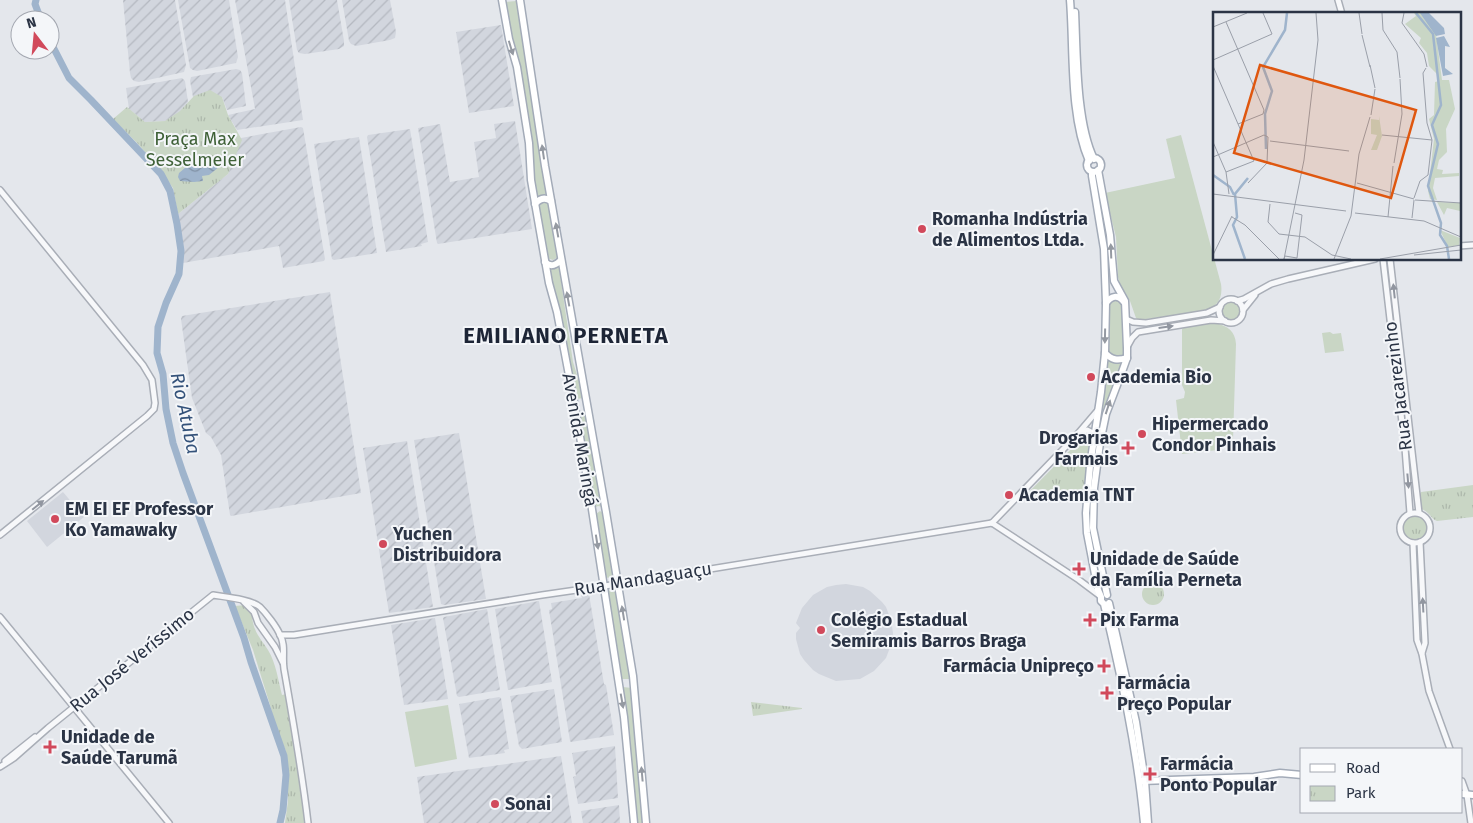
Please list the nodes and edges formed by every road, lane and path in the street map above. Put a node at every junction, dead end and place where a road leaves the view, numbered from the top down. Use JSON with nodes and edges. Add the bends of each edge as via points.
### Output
{"nodes":[{"id":1,"x":502,"y":0,"type":"edge"},
{"id":2,"x":520,"y":0,"type":"edge"},
{"id":3,"x":1070,"y":0,"type":"edge"},
{"id":4,"x":1074,"y":0,"type":"edge"},
{"id":5,"x":1092,"y":160,"type":"junction"},
{"id":6,"x":1095,"y":171,"type":"junction"},
{"id":7,"x":0,"y":190,"type":"edge"},
{"id":8,"x":551,"y":200,"type":"junction"},
{"id":9,"x":536,"y":204,"type":"junction"},
{"id":10,"x":1473,"y":245,"type":"edge"},
{"id":11,"x":1460,"y":246,"type":"edge"},
{"id":12,"x":561,"y":260,"type":"junction"},
{"id":13,"x":1371,"y":260,"type":"edge"},
{"id":14,"x":1383,"y":260,"type":"edge"},
{"id":15,"x":1390,"y":260,"type":"edge"},
{"id":16,"x":545,"y":262,"type":"junction"},
{"id":17,"x":1258,"y":292,"type":"junction"},
{"id":18,"x":1237,"y":301,"type":"junction"},
{"id":19,"x":1125,"y":302,"type":"junction"},
{"id":20,"x":1106,"y":303,"type":"junction"},
{"id":21,"x":1220,"y":307,"type":"junction"},
{"id":22,"x":1243,"y":310,"type":"junction"},
{"id":23,"x":1196,"y":315,"type":"junction"},
{"id":24,"x":1126,"y":319,"type":"junction"},
{"id":25,"x":1225,"y":321,"type":"junction"},
{"id":26,"x":1198,"y":322,"type":"junction"},
{"id":27,"x":1146,"y":323,"type":"junction"},
{"id":28,"x":1147,"y":330,"type":"junction"},
{"id":29,"x":1127,"y":348,"type":"junction"},
{"id":30,"x":1393,"y":352,"type":"junction"},
{"id":31,"x":1401,"y":352,"type":"junction"},
{"id":32,"x":1105,"y":353,"type":"junction"},
{"id":33,"x":1126,"y":358,"type":"junction"},
{"id":34,"x":1098,"y":410,"type":"junction"},
{"id":35,"x":1075,"y":437,"type":"junction"},
{"id":36,"x":1095,"y":439,"type":"junction"},
{"id":37,"x":606,"y":512,"type":"junction"},
{"id":38,"x":1410,"y":513,"type":"junction"},
{"id":39,"x":1419,"y":513,"type":"junction"},
{"id":40,"x":593,"y":514,"type":"junction"},
{"id":41,"x":992,"y":522,"type":"junction"},
{"id":42,"x":0,"y":535,"type":"edge"},
{"id":43,"x":1420,"y":542,"type":"junction"},
{"id":44,"x":1413,"y":543,"type":"junction"},
{"id":45,"x":1105,"y":582,"type":"junction"},
{"id":46,"x":1097,"y":583,"type":"junction"},
{"id":47,"x":618,"y":584,"type":"junction"},
{"id":48,"x":603,"y":586,"type":"junction"},
{"id":49,"x":1104,"y":596,"type":"junction"},
{"id":50,"x":241,"y":600,"type":"junction"},
{"id":51,"x":0,"y":617,"type":"edge"},
{"id":52,"x":268,"y":618,"type":"junction"},
{"id":53,"x":258,"y":623,"type":"junction"},
{"id":54,"x":280,"y":635,"type":"junction"},
{"id":55,"x":294,"y":635,"type":"junction"},
{"id":56,"x":283,"y":644,"type":"junction"},
{"id":57,"x":275,"y":647,"type":"junction"},
{"id":58,"x":629,"y":651,"type":"junction"},
{"id":59,"x":614,"y":653,"type":"junction"},
{"id":60,"x":1422,"y":654,"type":"junction"},
{"id":61,"x":284,"y":666,"type":"junction"},
{"id":62,"x":74,"y":707,"type":"junction"},
{"id":63,"x":1450,"y":748,"type":"edge"},
{"id":64,"x":0,"y":766,"type":"edge"},
{"id":65,"x":1300,"y":775,"type":"edge"},
{"id":66,"x":1142,"y":781,"type":"junction"},
{"id":67,"x":1467,"y":795,"type":"edge"},
{"id":68,"x":168,"y":823,"type":"edge"},
{"id":69,"x":308,"y":823,"type":"edge"},
{"id":70,"x":634,"y":823,"type":"edge"},
{"id":71,"x":646,"y":823,"type":"edge"},
{"id":72,"x":1144,"y":823,"type":"edge"},
{"id":73,"x":1148,"y":823,"type":"edge"},
{"id":74,"x":1471,"y":823,"type":"edge"}],
"edges":[{"from":1,"to":9,"type":"main road","name":"Avenida Maringá","one_way":true,"via":[[517,67]]},
{"from":8,"to":2,"type":"main road","name":"Avenida Maringá","one_way":true},
{"from":3,"to":5,"type":"main road","via":[[1076,107],[1084,147]]},
{"from":4,"to":5,"type":"main road","via":[[1082,114]]},
{"from":5,"to":6,"type":"main road","via":[[1087,166]]},
{"from":5,"to":6,"type":"main road","via":[[1100,163]]},
{"from":19,"to":6,"type":"main road","one_way":true,"via":[[1114,281],[1110,235]]},
{"from":6,"to":20,"type":"main road"},
{"from":42,"to":7,"type":"street","one_way":true,"via":[[154,409],[155,402],[151,378],[137,357]]},
{"from":8,"to":9,"type":"main road","via":[[543,198]]},
{"from":12,"to":8,"type":"main road","name":"Avenida Maringá","one_way":true},
{"from":9,"to":16,"type":"main road","name":"Avenida Maringá"},
{"from":10,"to":11,"type":"street"},
{"from":12,"to":16,"type":"main road","via":[[554,265]]},
{"from":37,"to":12,"type":"main road","name":"Avenida Maringá","one_way":true},
{"from":13,"to":17,"type":"street","via":[[1288,279]]},
{"from":14,"to":30,"type":"street","name":"Rua Jacarezinho"},
{"from":31,"to":15,"type":"street","name":"Rua Jacarezinho","one_way":true},
{"from":16,"to":40,"type":"main road","name":"Avenida Maringá"},
{"from":17,"to":18,"type":"street"},
{"from":17,"to":22,"type":"street"},
{"from":18,"to":21,"type":"street","via":[[1227,300]]},
{"from":18,"to":22,"type":"street"},
{"from":19,"to":20,"type":"main road","via":[[1115,296]]},
{"from":19,"to":24,"type":"main road"},
{"from":20,"to":32,"type":"main road","one_way":true},
{"from":21,"to":23,"type":"street"},
{"from":21,"to":25,"type":"street"},
{"from":22,"to":25,"type":"street","via":[[1237,321]]},
{"from":23,"to":26,"type":"street"},
{"from":23,"to":27,"type":"street"},
{"from":24,"to":27,"type":"street"},
{"from":24,"to":29,"type":"main road"},
{"from":25,"to":26,"type":"street"},
{"from":28,"to":26,"type":"street","one_way":true},
{"from":27,"to":28,"type":"street"},
{"from":28,"to":29,"type":"street","via":[[1135,334]]},
{"from":29,"to":33,"type":"main road"},
{"from":30,"to":31,"type":"street"},
{"from":30,"to":38,"type":"street","name":"Rua Jacarezinho","one_way":true},
{"from":31,"to":39,"type":"street","name":"Rua Jacarezinho"},
{"from":32,"to":33,"type":"main road","via":[[1117,360]]},
{"from":32,"to":34,"type":"main road"},
{"from":45,"to":33,"type":"main road","one_way":true,"via":[[1093,528],[1095,472],[1106,414]]},
{"from":34,"to":35,"type":"street"},
{"from":34,"to":36,"type":"main road"},
{"from":35,"to":36,"type":"street","via":[[1087,430]]},
{"from":35,"to":41,"type":"street"},
{"from":36,"to":46,"type":"main road","via":[[1086,513]]},
{"from":37,"to":40,"type":"main road","via":[[598,510]]},
{"from":37,"to":47,"type":"main road","name":"Avenida Maringá"},
{"from":38,"to":39,"type":"street"},
{"from":38,"to":44,"type":"street","via":[[1403,519],[1400,529],[1404,538]]},
{"from":39,"to":43,"type":"street","via":[[1426,516],[1431,526],[1428,536]]},
{"from":40,"to":48,"type":"main road","name":"Avenida Maringá","one_way":true},
{"from":41,"to":47,"type":"street","name":"Rua Mandaguaçu"},
{"from":41,"to":49,"type":"street"},
{"from":43,"to":44,"type":"street"},
{"from":60,"to":43,"type":"street","one_way":true,"via":[[1425,643]]},
{"from":44,"to":60,"type":"street","via":[[1417,640]]},
{"from":45,"to":46,"type":"main road"},
{"from":45,"to":49,"type":"main road"},
{"from":46,"to":49,"type":"main road"},
{"from":47,"to":48,"type":"street","name":"Rua Mandaguaçu"},
{"from":58,"to":47,"type":"main road","name":"Avenida Maringá","one_way":true},
{"from":48,"to":55,"type":"street","name":"Rua Mandaguaçu"},
{"from":48,"to":59,"type":"main road","name":"Avenida Maringá"},
{"from":49,"to":66,"type":"main road","via":[[1110,597],[1106,603]]},
{"from":50,"to":52,"type":"street","via":[[262,608]]},
{"from":50,"to":53,"type":"street","via":[[252,609]]},
{"from":50,"to":62,"type":"street","name":"Rua José Veríssimo","via":[[213,595]]},
{"from":51,"to":62,"type":"street"},
{"from":52,"to":53,"type":"street","via":[[262,618]]},
{"from":52,"to":54,"type":"street"},
{"from":53,"to":57,"type":"street"},
{"from":54,"to":55,"type":"street","name":"Rua Mandaguaçu"},
{"from":54,"to":56,"type":"street"},
{"from":55,"to":56,"type":"street"},
{"from":56,"to":57,"type":"street"},
{"from":56,"to":61,"type":"street"},
{"from":57,"to":61,"type":"street"},
{"from":58,"to":59,"type":"main road","via":[[622,660]]},
{"from":71,"to":58,"type":"main road","name":"Avenida Maringá","one_way":true},
{"from":59,"to":70,"type":"main road","name":"Avenida Maringá","one_way":true,"via":[[627,738]]},
{"from":60,"to":63,"type":"street","via":[[1428,691]]},
{"from":61,"to":69,"type":"street"},
{"from":62,"to":64,"type":"street","name":"Rua José Veríssimo"},
{"from":62,"to":68,"type":"street"},
{"from":65,"to":66,"type":"main road","via":[[1280,773]]},
{"from":66,"to":72,"type":"main road"},
{"from":66,"to":73,"type":"main road"},
{"from":67,"to":74,"type":"street"}]}
